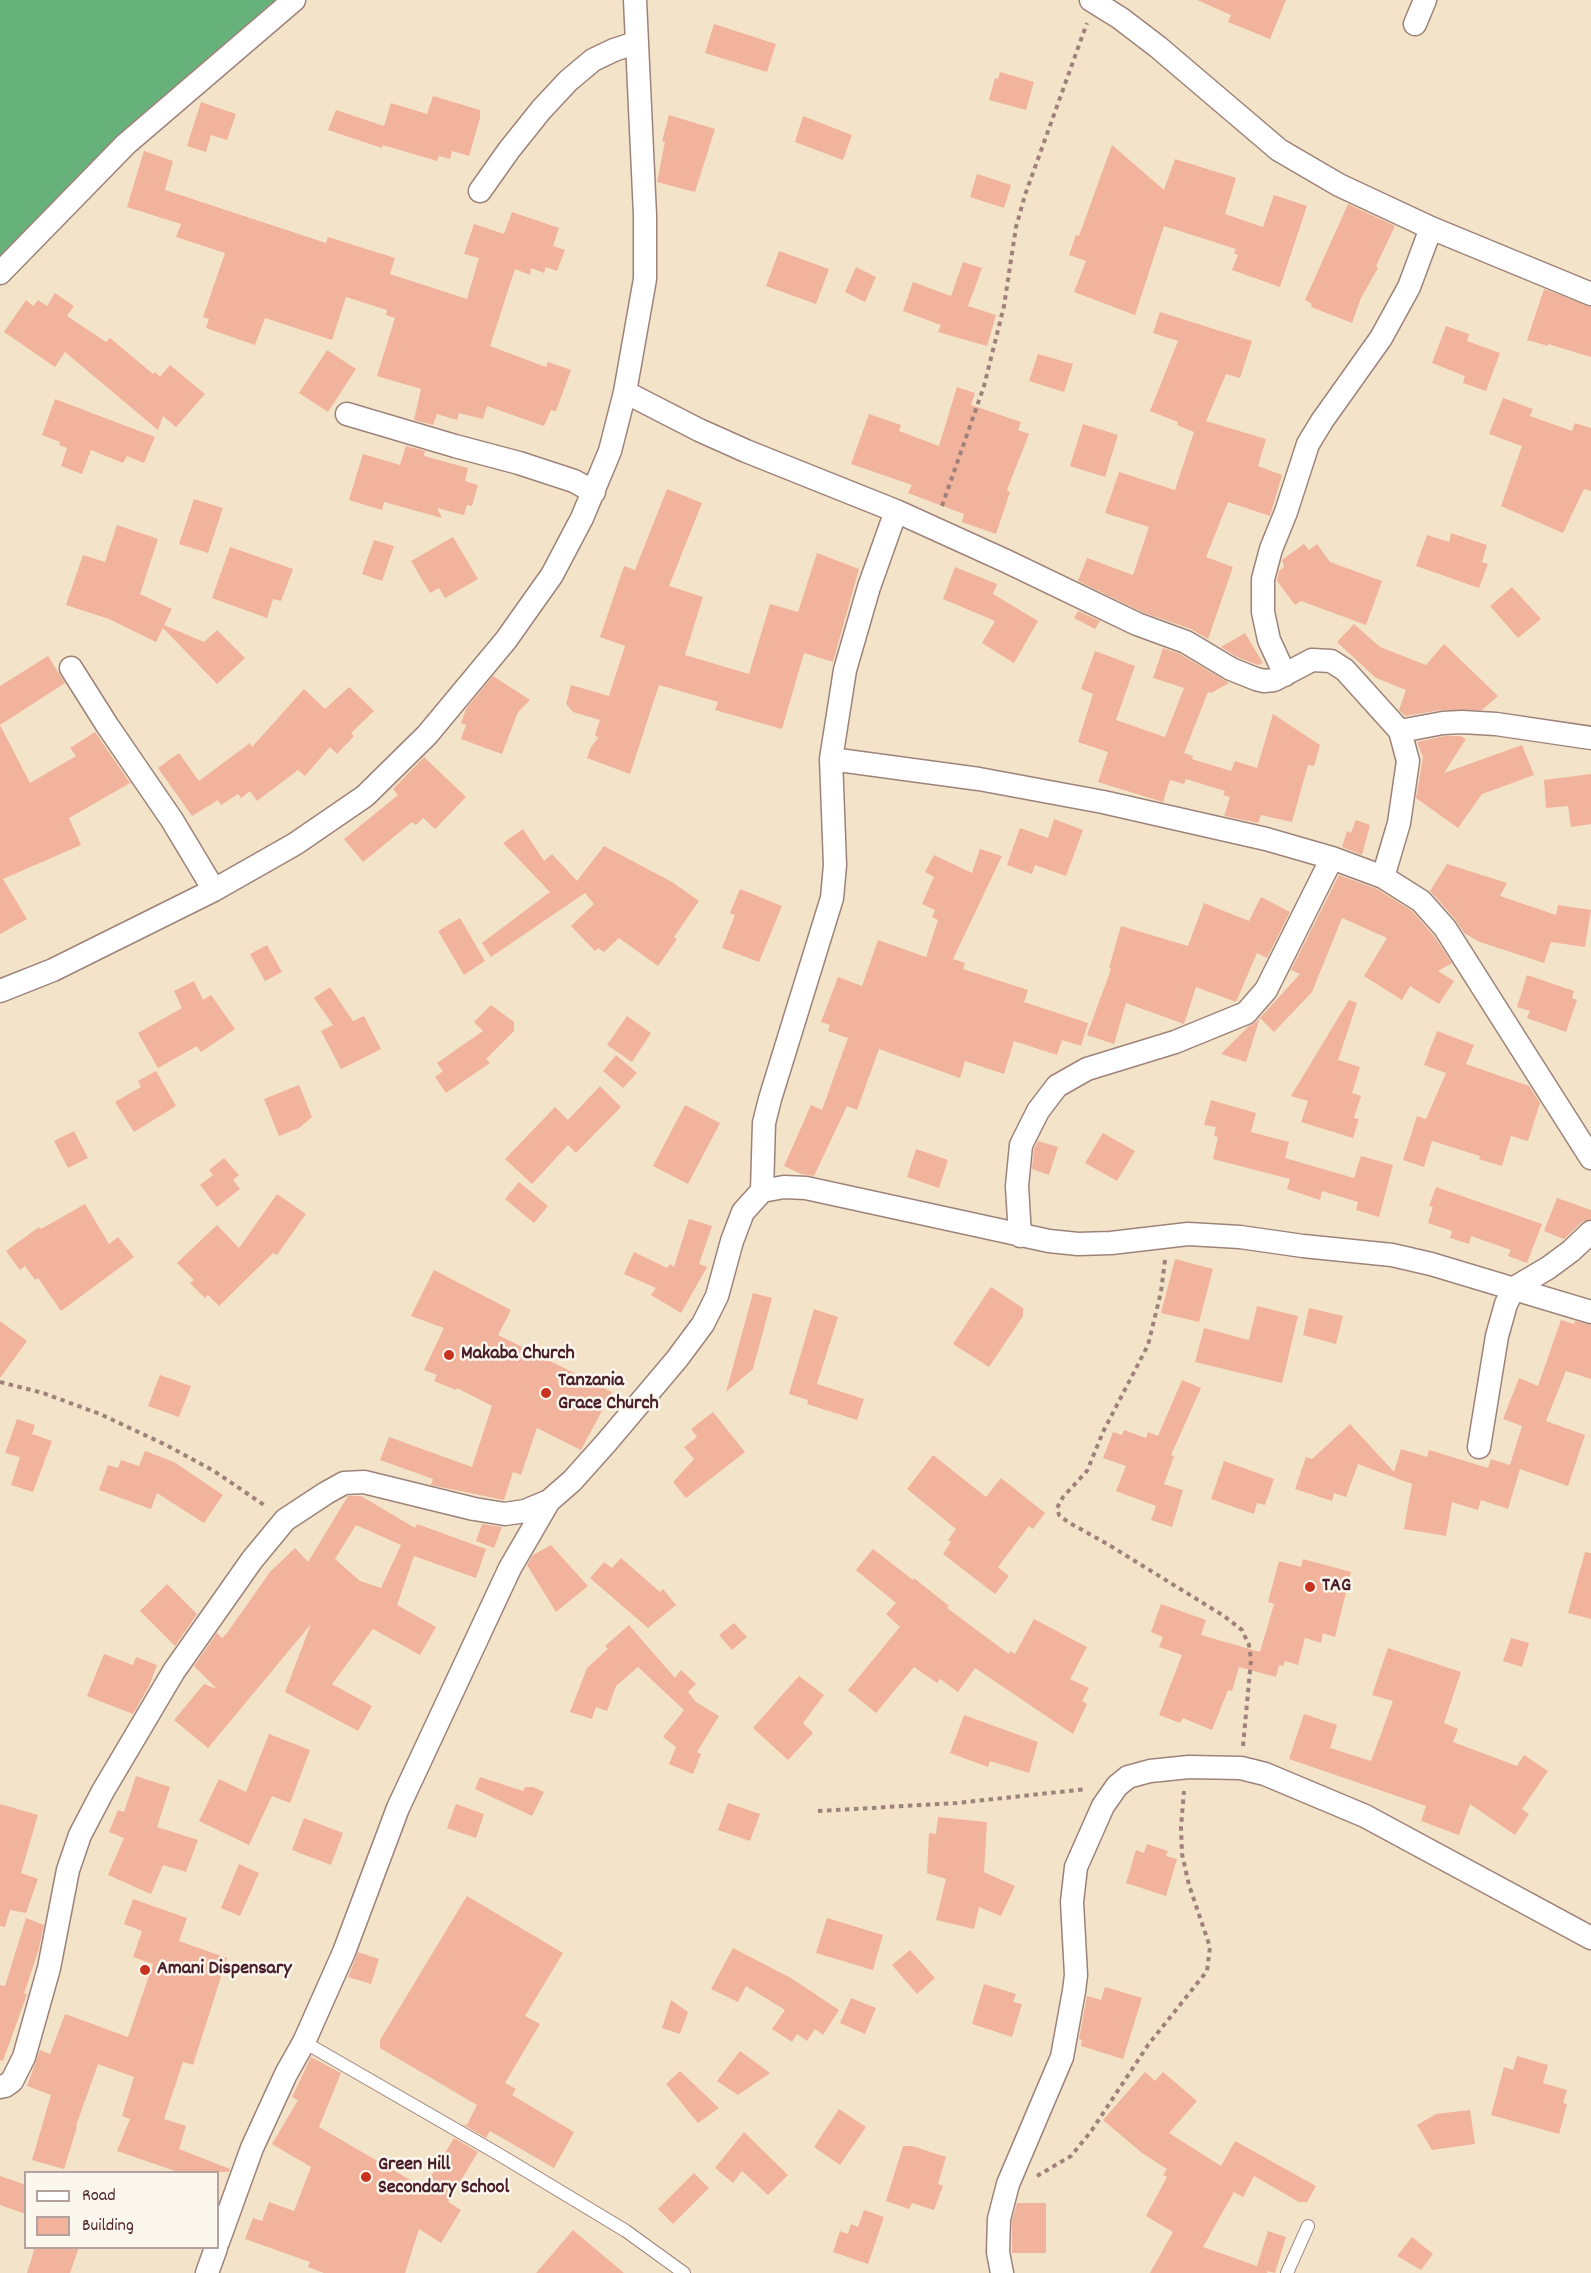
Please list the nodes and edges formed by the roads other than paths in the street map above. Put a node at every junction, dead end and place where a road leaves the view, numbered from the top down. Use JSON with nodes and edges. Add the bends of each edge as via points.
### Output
{"nodes":[{"id":1,"x":294,"y":0,"type":"edge"},
{"id":2,"x":635,"y":0,"type":"edge"},
{"id":3,"x":1425,"y":0,"type":"edge"},
{"id":4,"x":1093,"y":1,"type":"edge"},
{"id":5,"x":1415,"y":24,"type":"dead end"},
{"id":6,"x":635,"y":43,"type":"junction"},
{"id":7,"x":480,"y":191,"type":"dead end"},
{"id":8,"x":1431,"y":228,"type":"junction"},
{"id":9,"x":0,"y":273,"type":"edge"},
{"id":10,"x":1591,"y":294,"type":"edge"},
{"id":11,"x":625,"y":392,"type":"junction"},
{"id":12,"x":347,"y":414,"type":"dead end"},
{"id":13,"x":594,"y":492,"type":"junction"},
{"id":14,"x":896,"y":511,"type":"junction"},
{"id":15,"x":71,"y":668,"type":"dead end"},
{"id":16,"x":1285,"y":675,"type":"junction"},
{"id":17,"x":1400,"y":731,"type":"junction"},
{"id":18,"x":1591,"y":738,"type":"edge"},
{"id":19,"x":831,"y":759,"type":"junction"},
{"id":20,"x":1332,"y":858,"type":"junction"},
{"id":21,"x":1383,"y":878,"type":"junction"},
{"id":22,"x":214,"y":890,"type":"junction"},
{"id":23,"x":0,"y":991,"type":"edge"},
{"id":24,"x":1591,"y":1158,"type":"edge"},
{"id":25,"x":762,"y":1191,"type":"junction"},
{"id":26,"x":1591,"y":1232,"type":"edge"},
{"id":27,"x":1020,"y":1236,"type":"junction"},
{"id":28,"x":1514,"y":1288,"type":"junction"},
{"id":29,"x":1591,"y":1312,"type":"edge"},
{"id":30,"x":1479,"y":1447,"type":"dead end"},
{"id":31,"x":549,"y":1501,"type":"junction"},
{"id":32,"x":1591,"y":1938,"type":"edge"},
{"id":33,"x":304,"y":2042,"type":"junction"},
{"id":34,"x":0,"y":2087,"type":"edge"},
{"id":35,"x":1308,"y":2226,"type":"dead end"},
{"id":36,"x":219,"y":2239,"type":"edge"},
{"id":37,"x":215,"y":2249,"type":"edge"},
{"id":38,"x":207,"y":2273,"type":"edge"},
{"id":39,"x":684,"y":2273,"type":"edge"},
{"id":40,"x":1002,"y":2273,"type":"edge"},
{"id":41,"x":1287,"y":2273,"type":"edge"}],
"edges":[{"from":1,"to":9,"type":"street","via":[[126,144]]},
{"from":2,"to":6,"type":"street"},
{"from":3,"to":5,"type":"street"},
{"from":4,"to":8,"type":"street","via":[[1158,47],[1279,150],[1338,185]]},
{"from":6,"to":7,"type":"street","via":[[593,60],[568,81]]},
{"from":6,"to":11,"type":"street","via":[[645,279]]},
{"from":8,"to":10,"type":"street"},
{"from":8,"to":16,"type":"street","via":[[1409,287],[1381,338],[1308,444],[1271,549],[1263,579],[1263,612],[1269,640]]},
{"from":11,"to":13,"type":"street","via":[[610,451]]},
{"from":11,"to":14,"type":"street","via":[[746,451]]},
{"from":12,"to":13,"type":"street","via":[[519,463],[574,481]]},
{"from":13,"to":22,"type":"street","via":[[552,575],[532,605],[427,735],[365,795],[295,844]]},
{"from":14,"to":16,"type":"street","via":[[1129,621],[1186,642],[1239,673],[1264,681]]},
{"from":14,"to":19,"type":"street","via":[[845,670]]},
{"from":15,"to":22,"type":"street"},
{"from":16,"to":17,"type":"street","via":[[1312,660],[1331,661],[1345,670]]},
{"from":17,"to":18,"type":"street","via":[[1462,722]]},
{"from":17,"to":21,"type":"street","via":[[1407,761],[1405,786]]},
{"from":19,"to":20,"type":"street","via":[[979,779],[1103,802]]},
{"from":19,"to":25,"type":"street","via":[[835,865],[831,898],[766,1115]]},
{"from":20,"to":21,"type":"street"},
{"from":20,"to":27,"type":"street","via":[[1266,990],[1246,1013],[1175,1042],[1087,1069],[1057,1086],[1038,1111],[1021,1145],[1017,1186]]},
{"from":21,"to":24,"type":"street","via":[[1420,901],[1445,928]]},
{"from":22,"to":23,"type":"street","via":[[53,970]]},
{"from":25,"to":27,"type":"street","via":[[806,1188]]},
{"from":25,"to":31,"type":"street","via":[[743,1212],[717,1296],[703,1324],[606,1443]]},
{"from":26,"to":28,"type":"street","via":[[1548,1268]]},
{"from":27,"to":28,"type":"street","via":[[1078,1244],[1188,1234],[1240,1237],[1392,1255]]},
{"from":28,"to":29,"type":"street"},
{"from":28,"to":30,"type":"street","via":[[1497,1336]]},
{"from":31,"to":33,"type":"street","via":[[510,1568],[398,1808],[344,1952]]},
{"from":31,"to":34,"type":"street","via":[[505,1514],[364,1482],[345,1483],[285,1521],[223,1599],[174,1671],[80,1835],[68,1870],[52,1956],[24,2057],[12,2081]]},
{"from":32,"to":40,"type":"street","via":[[1365,1816],[1265,1774],[1241,1768],[1189,1767],[1128,1777],[1104,1806],[1076,1867],[1072,1902],[1076,1975],[1062,2057],[1008,2184],[999,2219]]},
{"from":33,"to":36,"type":"street","via":[[252,2148]]},
{"from":33,"to":39,"type":"lane","via":[[500,2154],[626,2231]]},
{"from":35,"to":41,"type":"lane"},
{"from":37,"to":38,"type":"street"}]}
